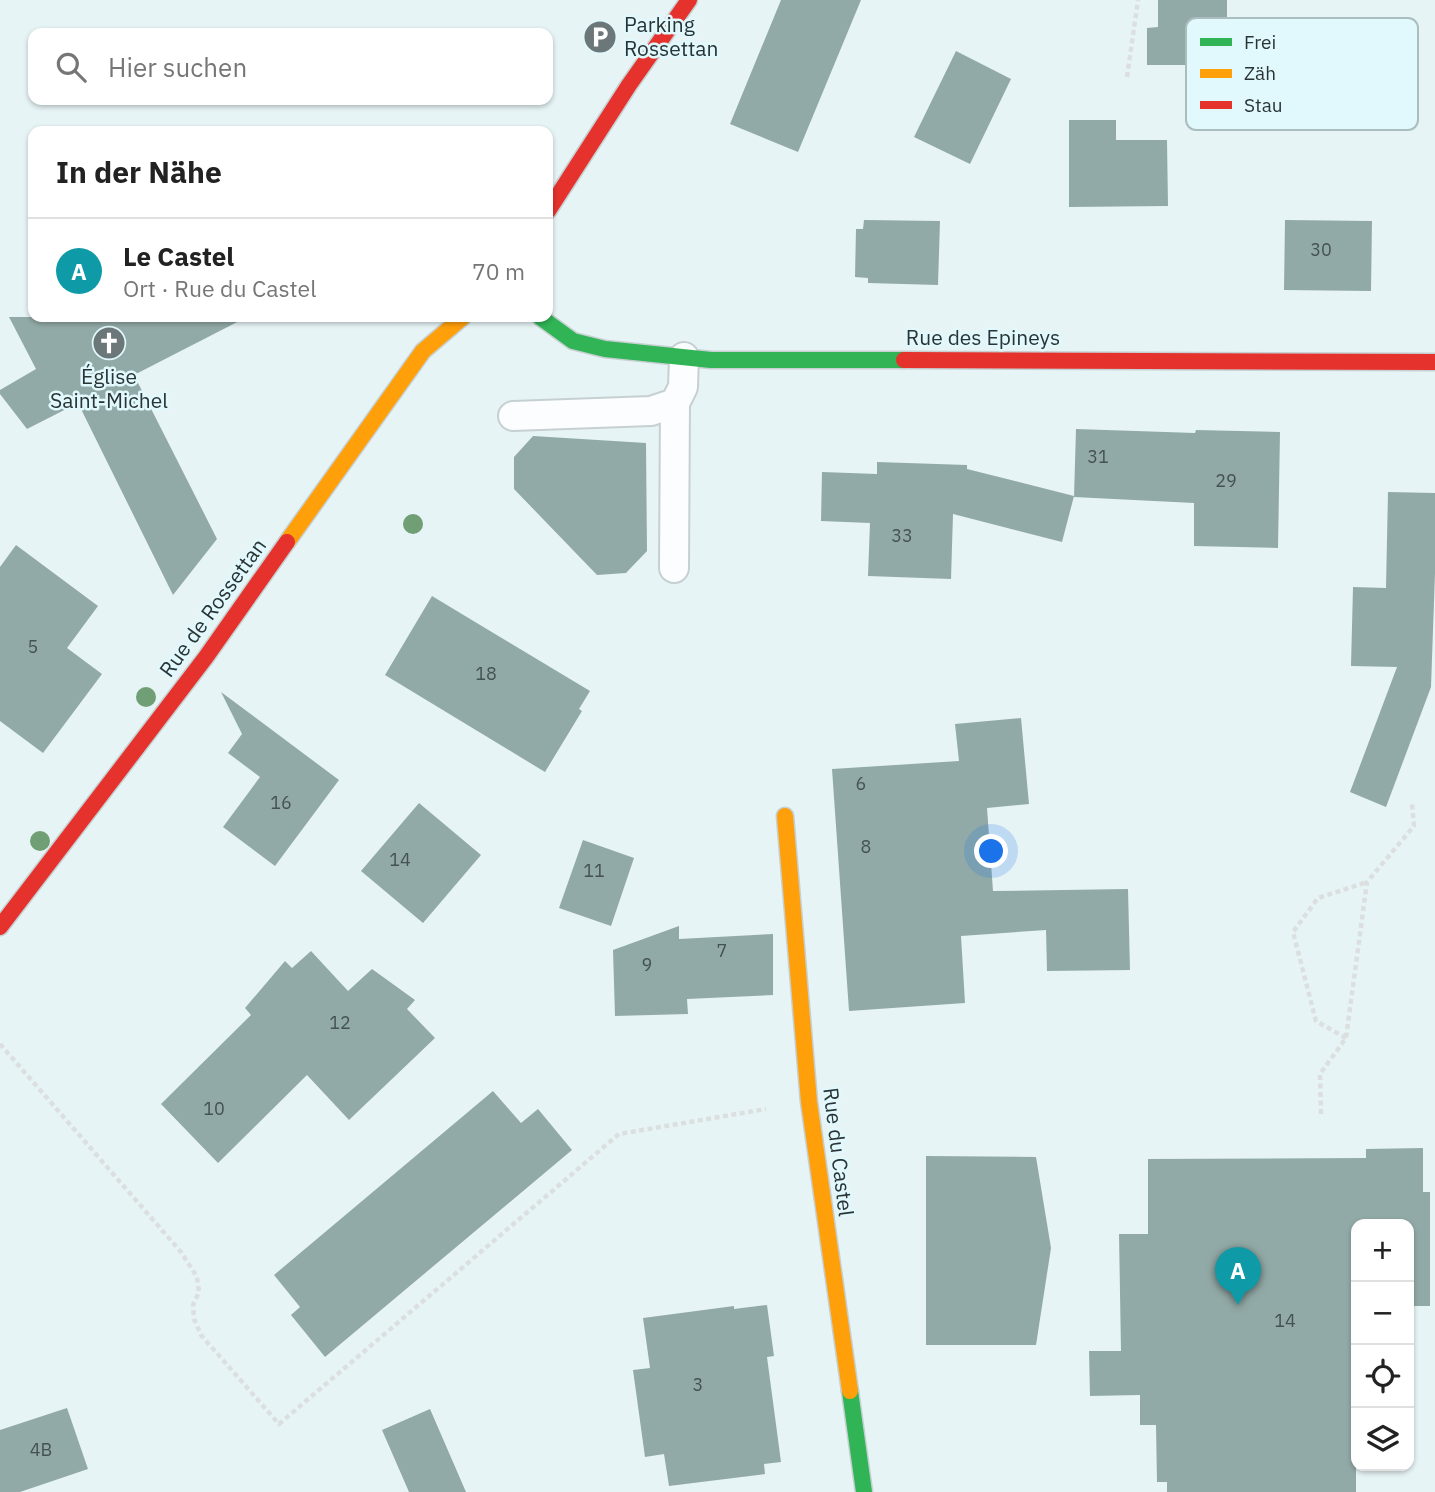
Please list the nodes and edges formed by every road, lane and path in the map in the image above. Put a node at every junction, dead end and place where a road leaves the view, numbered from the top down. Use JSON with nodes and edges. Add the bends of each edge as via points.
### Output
{"nodes":[{"id":1,"x":689,"y":0,"type":"edge"},
{"id":2,"x":1138,"y":0,"type":"edge"},
{"id":3,"x":1127,"y":77,"type":"dead end"},
{"id":4,"x":553,"y":203,"type":"edge"},
{"id":5,"x":457,"y":322,"type":"edge"},
{"id":6,"x":547,"y":322,"type":"edge"},
{"id":7,"x":684,"y":357,"type":"junction"},
{"id":8,"x":1435,"y":362,"type":"edge"},
{"id":9,"x":675,"y":402,"type":"junction"},
{"id":10,"x":513,"y":416,"type":"dead end"},
{"id":11,"x":674,"y":568,"type":"dead end"},
{"id":12,"x":1412,"y":804,"type":"dead end"},
{"id":13,"x":785,"y":816,"type":"dead end"},
{"id":14,"x":1367,"y":882,"type":"junction"},
{"id":15,"x":0,"y":927,"type":"edge"},
{"id":16,"x":1346,"y":1038,"type":"junction"},
{"id":17,"x":0,"y":1044,"type":"edge"},
{"id":18,"x":810,"y":1102,"type":"junction"},
{"id":19,"x":1321,"y":1114,"type":"dead end"},
{"id":20,"x":864,"y":1492,"type":"edge"}],
"edges":[{"from":1,"to":4,"type":"street"},
{"from":2,"to":3,"type":"path"},
{"from":5,"to":15,"type":"street","name":"Rue de Rossettan","via":[[423,351],[206,657]]},
{"from":6,"to":7,"type":"street","name":"Rue des Epineys","via":[[573,341]]},
{"from":7,"to":8,"type":"street","name":"Rue des Epineys"},
{"from":7,"to":9,"type":"lane","via":[[683,387]]},
{"from":9,"to":10,"type":"lane","via":[[652,411]]},
{"from":9,"to":11,"type":"lane"},
{"from":12,"to":14,"type":"path","via":[[1414,825]]},
{"from":13,"to":18,"type":"street","name":"Rue du Castel"},
{"from":14,"to":16,"type":"path"},
{"from":14,"to":16,"type":"path","via":[[1318,898],[1293,932],[1316,1021]]},
{"from":16,"to":19,"type":"path","via":[[1320,1074]]},
{"from":17,"to":18,"type":"path","via":[[181,1252],[197,1277],[199,1292],[193,1305],[201,1335],[279,1424],[619,1135]]},
{"from":18,"to":20,"type":"street","name":"Rue du Castel"}]}
